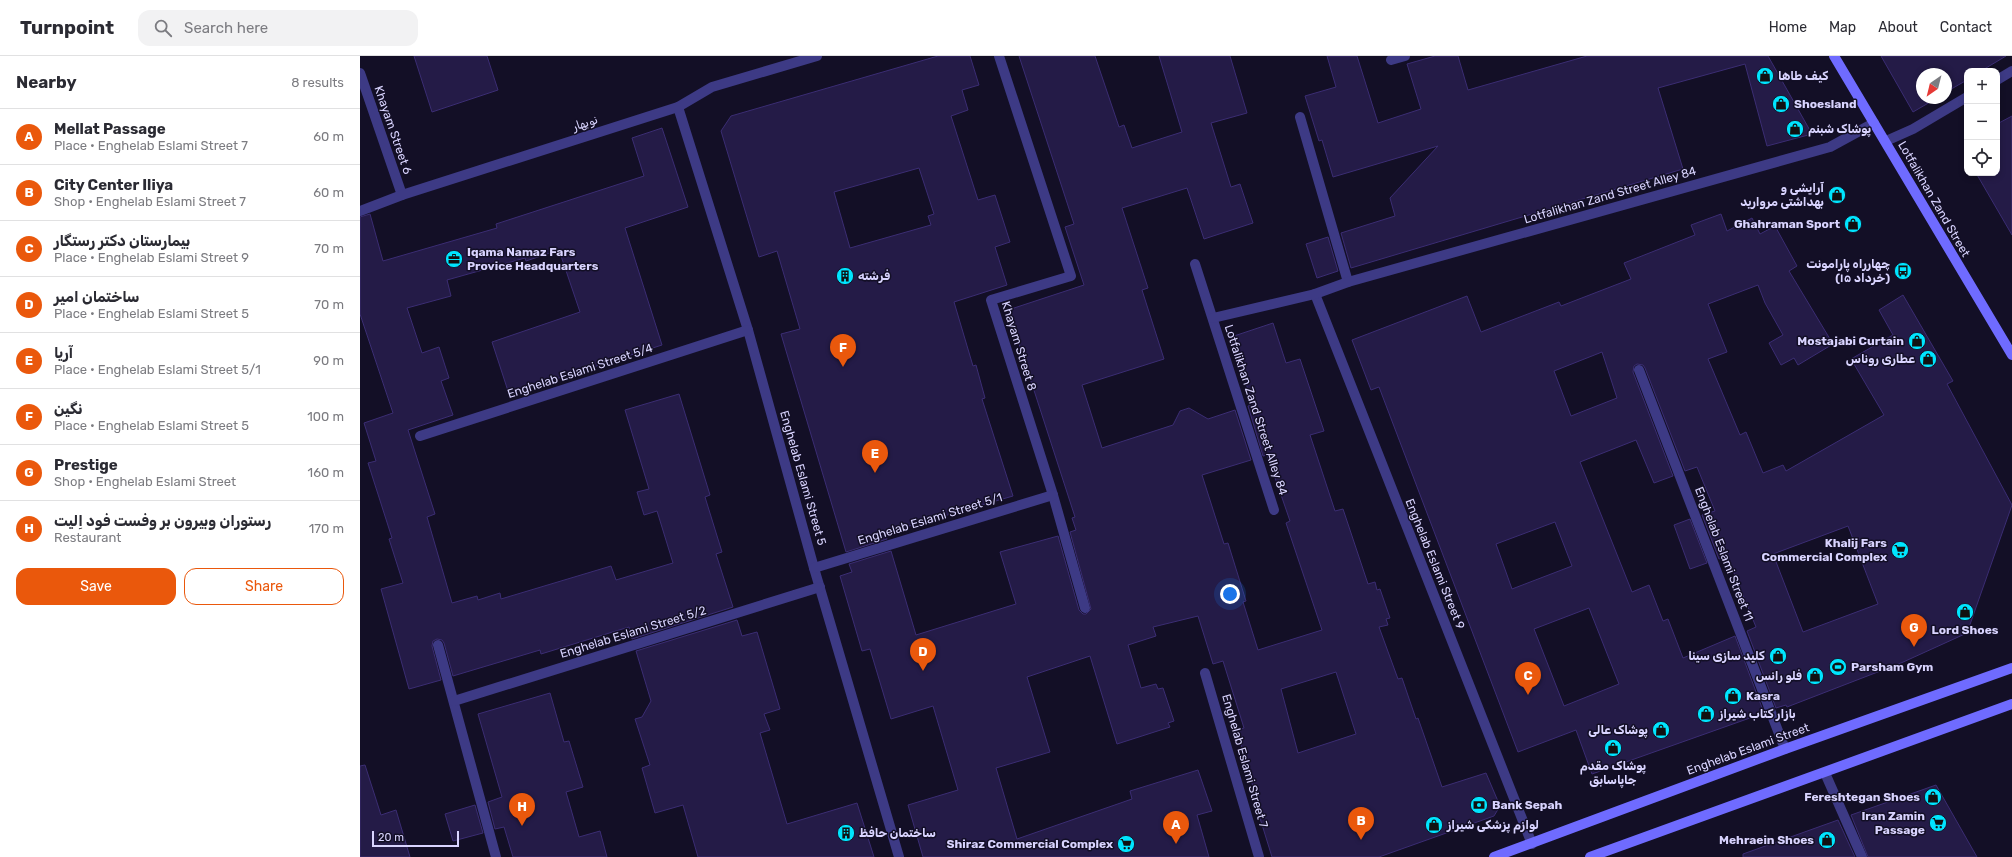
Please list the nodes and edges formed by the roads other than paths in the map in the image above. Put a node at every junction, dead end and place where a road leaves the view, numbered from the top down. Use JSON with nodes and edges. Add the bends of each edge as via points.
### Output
{"nodes":[{"id":1,"x":817,"y":56,"type":"edge"},
{"id":2,"x":999,"y":56,"type":"edge"},
{"id":3,"x":1405,"y":56,"type":"edge"},
{"id":4,"x":1834,"y":56,"type":"edge"},
{"id":5,"x":1391,"y":60,"type":"dead end"},
{"id":6,"x":2012,"y":71,"type":"edge"},
{"id":7,"x":360,"y":73,"type":"edge"},
{"id":8,"x":2000,"y":78,"type":"edge"},
{"id":9,"x":1964,"y":99,"type":"edge"},
{"id":10,"x":678,"y":107,"type":"junction"},
{"id":11,"x":1300,"y":117,"type":"dead end"},
{"id":12,"x":1874,"y":122,"type":"junction"},
{"id":13,"x":1886,"y":142,"type":"junction"},
{"id":14,"x":402,"y":195,"type":"junction"},
{"id":15,"x":360,"y":211,"type":"edge"},
{"id":16,"x":1195,"y":264,"type":"dead end"},
{"id":17,"x":1348,"y":282,"type":"junction"},
{"id":18,"x":1315,"y":294,"type":"junction"},
{"id":19,"x":1213,"y":318,"type":"junction"},
{"id":20,"x":748,"y":330,"type":"junction"},
{"id":21,"x":2012,"y":355,"type":"edge"},
{"id":22,"x":1639,"y":370,"type":"dead end"},
{"id":23,"x":420,"y":436,"type":"dead end"},
{"id":24,"x":1053,"y":496,"type":"junction"},
{"id":25,"x":1274,"y":510,"type":"dead end"},
{"id":26,"x":814,"y":568,"type":"junction"},
{"id":27,"x":820,"y":587,"type":"junction"},
{"id":28,"x":1085,"y":608,"type":"dead end"},
{"id":29,"x":438,"y":645,"type":"dead end"},
{"id":30,"x":2012,"y":668,"type":"edge"},
{"id":31,"x":1205,"y":673,"type":"dead end"},
{"id":32,"x":454,"y":701,"type":"junction"},
{"id":33,"x":2012,"y":704,"type":"edge"},
{"id":34,"x":1999,"y":708,"type":"junction"},
{"id":35,"x":2012,"y":708,"type":"edge"},
{"id":36,"x":1784,"y":749,"type":"junction"},
{"id":37,"x":1825,"y":772,"type":"junction"},
{"id":38,"x":1532,"y":844,"type":"junction"},
{"id":39,"x":496,"y":857,"type":"edge"},
{"id":40,"x":899,"y":857,"type":"edge"},
{"id":41,"x":1259,"y":857,"type":"edge"},
{"id":42,"x":1494,"y":857,"type":"edge"},
{"id":43,"x":1590,"y":857,"type":"edge"},
{"id":44,"x":1862,"y":857,"type":"edge"}],
"edges":[{"from":1,"to":10,"type":"street","name":"نوبهار","via":[[712,87]]},
{"from":2,"to":24,"type":"street","name":"Khayam Street 8","via":[[1071,276],[991,300]]},
{"from":3,"to":5,"type":"street"},
{"from":4,"to":12,"type":"main road","name":"Lotfalikhan Zand Street"},
{"from":6,"to":8,"type":"street"},
{"from":7,"to":14,"type":"street","name":"Khayam Street 6"},
{"from":9,"to":13,"type":"street"},
{"from":10,"to":14,"type":"street","name":"نوبهار"},
{"from":10,"to":20,"type":"street","name":"Enghelab Eslami Street 5"},
{"from":11,"to":17,"type":"street"},
{"from":12,"to":13,"type":"main road","name":"Lotfalikhan Zand Street"},
{"from":12,"to":17,"type":"street","name":"Lotfalikhan Zand Street Alley 84","via":[[1830,147]]},
{"from":13,"to":21,"type":"main road","name":"Lotfalikhan Zand Street"},
{"from":14,"to":15,"type":"street","name":"نوبهار"},
{"from":16,"to":19,"type":"street","name":"Lotfalikhan Zand Street Alley 84"},
{"from":17,"to":18,"type":"street","name":"Lotfalikhan Zand Street Alley 84"},
{"from":18,"to":19,"type":"street","name":"Lotfalikhan Zand Street Alley 84"},
{"from":18,"to":38,"type":"street","name":"Enghelab Eslami Street 9"},
{"from":19,"to":25,"type":"street","name":"Lotfalikhan Zand Street Alley 84"},
{"from":20,"to":23,"type":"street","name":"Enghelab Eslami Street 5/4"},
{"from":20,"to":26,"type":"street","name":"Enghelab Eslami Street 5"},
{"from":22,"to":36,"type":"street","name":"Enghelab Eslami Street 11"},
{"from":24,"to":26,"type":"street","name":"Enghelab Eslami Street 5/1"},
{"from":24,"to":28,"type":"street","name":"Khayam Street 8"},
{"from":26,"to":27,"type":"street","name":"Enghelab Eslami Street 5"},
{"from":27,"to":32,"type":"street","name":"Enghelab Eslami Street 5/2"},
{"from":27,"to":40,"type":"street","name":"Enghelab Eslami Street 5"},
{"from":29,"to":32,"type":"street"},
{"from":30,"to":36,"type":"main road","name":"Enghelab Eslami Street"},
{"from":31,"to":41,"type":"street","name":"Enghelab Eslami Street 7"},
{"from":32,"to":39,"type":"street"},
{"from":33,"to":34,"type":"main road"},
{"from":34,"to":35,"type":"main road"},
{"from":34,"to":37,"type":"main road"},
{"from":36,"to":38,"type":"main road","name":"Enghelab Eslami Street"},
{"from":37,"to":43,"type":"main road"},
{"from":37,"to":44,"type":"street"},
{"from":38,"to":42,"type":"main road","name":"Enghelab Eslami Street"}]}
